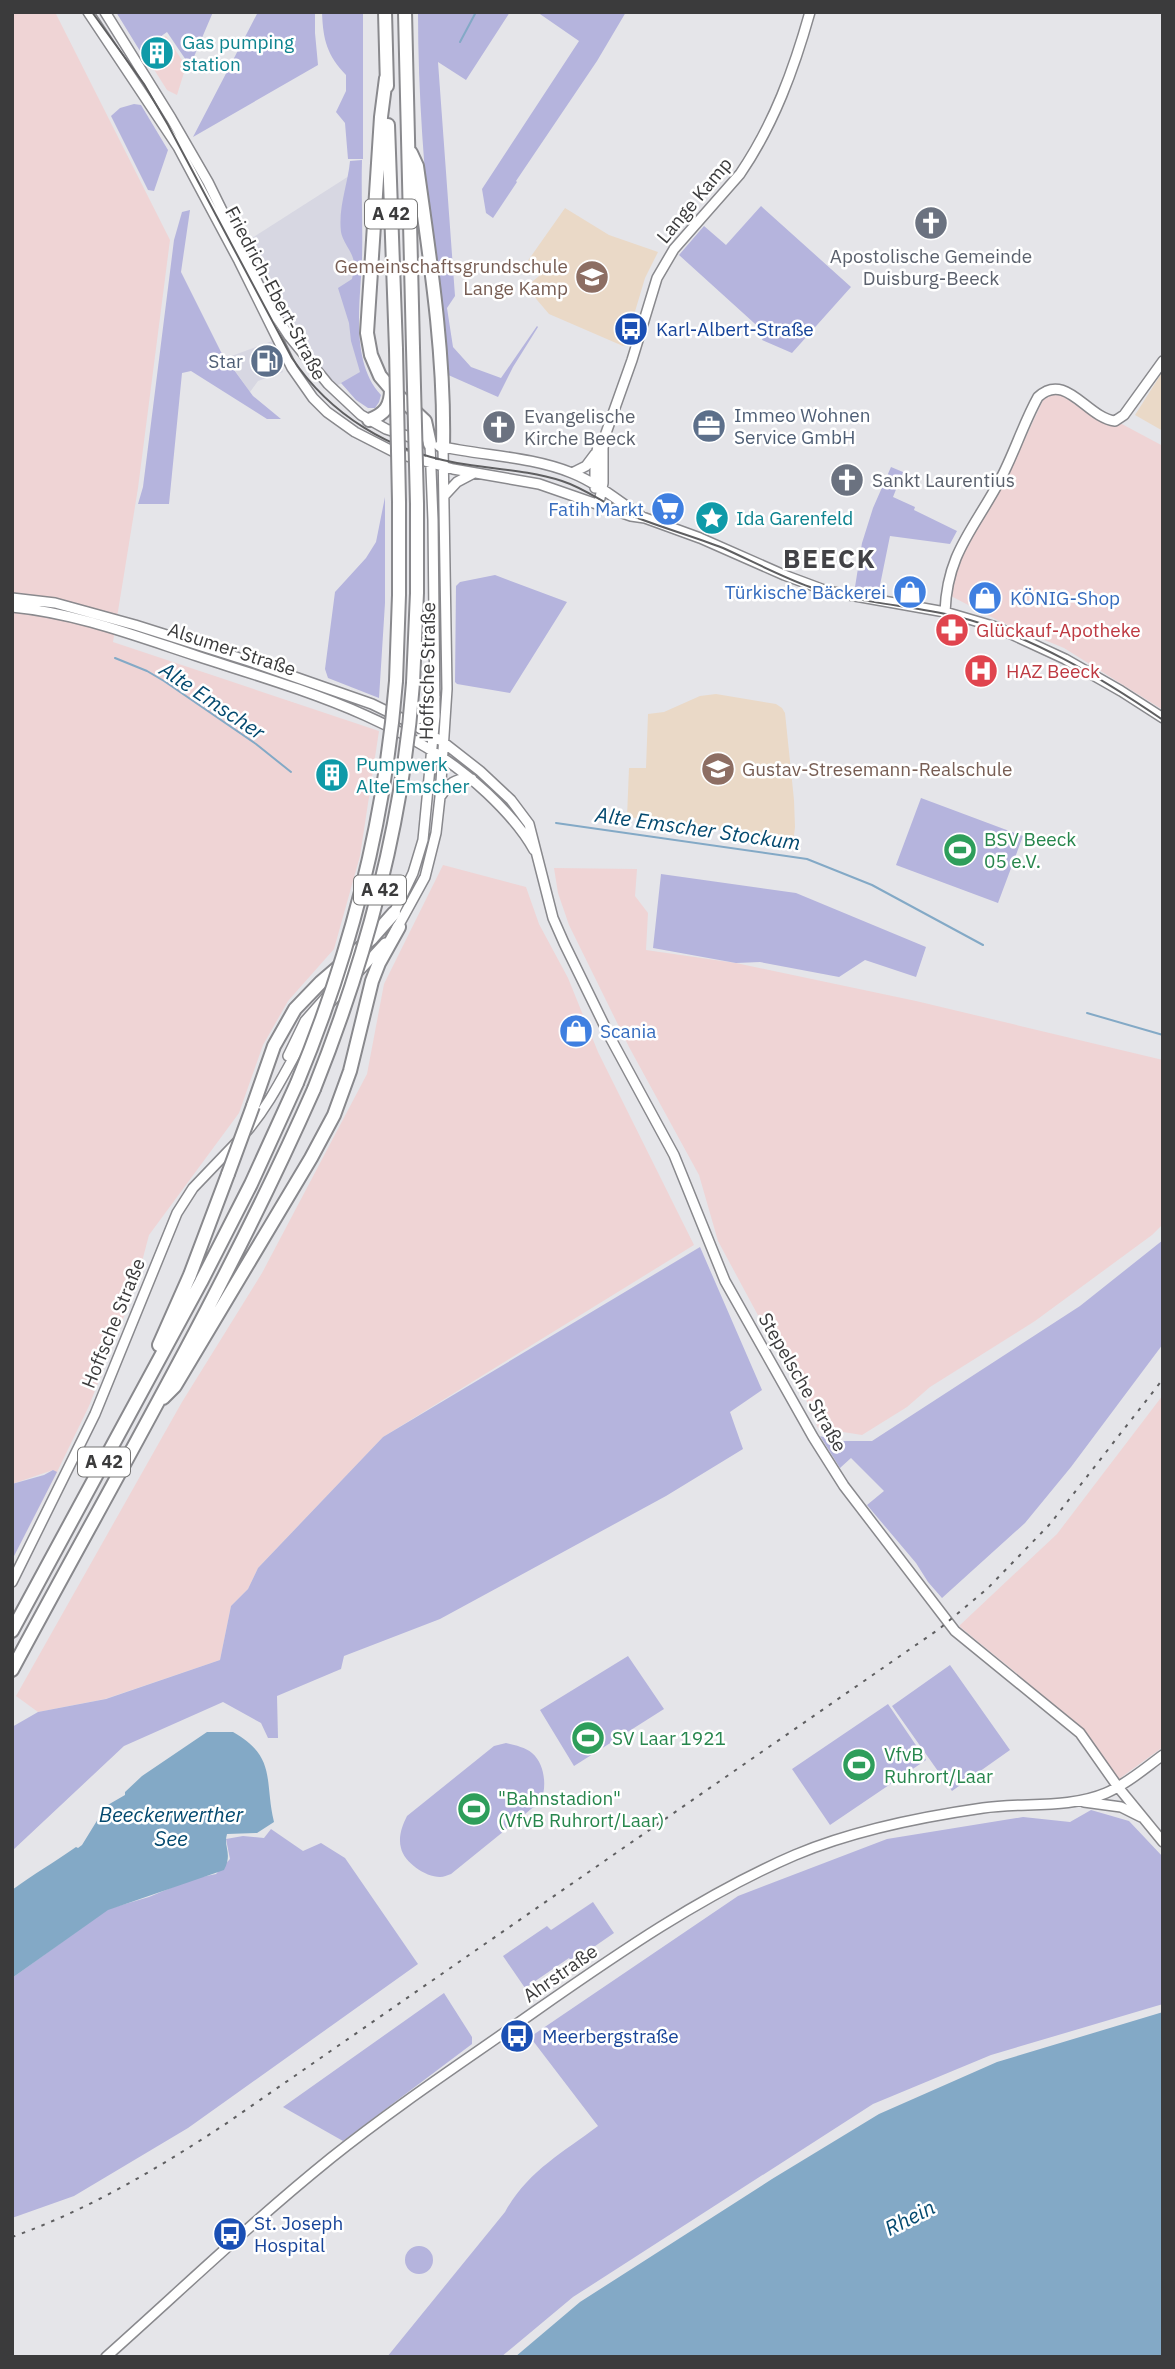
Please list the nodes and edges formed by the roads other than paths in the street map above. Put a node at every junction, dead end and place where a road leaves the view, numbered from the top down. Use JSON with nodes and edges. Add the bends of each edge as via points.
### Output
{"nodes":[{"id":1,"x":88,"y":12,"type":"edge"},
{"id":2,"x":105,"y":12,"type":"edge"},
{"id":3,"x":385,"y":12,"type":"edge"},
{"id":4,"x":405,"y":12,"type":"edge"},
{"id":5,"x":810,"y":12,"type":"edge"},
{"id":6,"x":386,"y":78,"type":"junction"},
{"id":7,"x":181,"y":144,"type":"junction"},
{"id":8,"x":408,"y":145,"type":"junction"},
{"id":9,"x":1163,"y":361,"type":"edge"},
{"id":10,"x":391,"y":389,"type":"junction"},
{"id":11,"x":611,"y":412,"type":"junction"},
{"id":12,"x":369,"y":420,"type":"junction"},
{"id":13,"x":437,"y":446,"type":"junction"},
{"id":14,"x":596,"y":453,"type":"junction"},
{"id":15,"x":431,"y":464,"type":"junction"},
{"id":16,"x":442,"y":467,"type":"junction"},
{"id":17,"x":475,"y":472,"type":"junction"},
{"id":18,"x":572,"y":473,"type":"junction"},
{"id":19,"x":598,"y":486,"type":"junction"},
{"id":20,"x":443,"y":496,"type":"junction"},
{"id":21,"x":599,"y":503,"type":"junction"},
{"id":22,"x":645,"y":518,"type":"junction"},
{"id":23,"x":12,"y":598,"type":"edge"},
{"id":24,"x":12,"y":607,"type":"edge"},
{"id":25,"x":945,"y":612,"type":"junction"},
{"id":26,"x":436,"y":695,"type":"junction"},
{"id":27,"x":1163,"y":718,"type":"edge"},
{"id":28,"x":411,"y":723,"type":"junction"},
{"id":29,"x":433,"y":736,"type":"junction"},
{"id":30,"x":443,"y":742,"type":"junction"},
{"id":31,"x":432,"y":750,"type":"junction"},
{"id":32,"x":442,"y":756,"type":"junction"},
{"id":33,"x":472,"y":779,"type":"junction"},
{"id":34,"x":440,"y":797,"type":"junction"},
{"id":35,"x":538,"y":859,"type":"junction"},
{"id":36,"x":414,"y":873,"type":"junction"},
{"id":37,"x":425,"y":877,"type":"junction"},
{"id":38,"x":394,"y":913,"type":"junction"},
{"id":39,"x":399,"y":927,"type":"junction"},
{"id":40,"x":273,"y":1097,"type":"junction"},
{"id":41,"x":147,"y":1382,"type":"junction"},
{"id":42,"x":153,"y":1409,"type":"junction"},
{"id":43,"x":12,"y":1582,"type":"edge"},
{"id":44,"x":12,"y":1631,"type":"edge"},
{"id":45,"x":12,"y":1670,"type":"edge"},
{"id":46,"x":1163,"y":1755,"type":"edge"},
{"id":47,"x":1118,"y":1787,"type":"junction"},
{"id":48,"x":1079,"y":1801,"type":"junction"},
{"id":49,"x":1144,"y":1819,"type":"junction"},
{"id":50,"x":1163,"y":1842,"type":"edge"},
{"id":51,"x":106,"y":2357,"type":"edge"}],
"edges":[{"from":1,"to":7,"type":"street"},
{"from":2,"to":7,"type":"street"},
{"from":3,"to":6,"type":"highway","number":"A 42"},
{"from":4,"to":8,"type":"highway","number":"A 42"},
{"from":5,"to":11,"type":"street","name":"Lange Kamp","via":[[784,92],[749,161],[674,249],[657,278]]},
{"from":6,"to":10,"type":"highway","via":[[367,333],[376,367]]},
{"from":6,"to":41,"type":"highway","number":"A 42","bridge":true,"via":[[400,595],[387,762],[367,869],[337,979],[297,1083],[251,1184]]},
{"from":7,"to":12,"type":"street","name":"Friedrich-Ebert-Straße","via":[[277,318],[319,374]]},
{"from":7,"to":15,"type":"street","name":"Friedrich-Ebert-Straße","via":[[292,368],[313,398],[378,446]]},
{"from":8,"to":13,"type":"highway","via":[[417,166],[436,309],[442,380]]},
{"from":8,"to":42,"type":"highway","number":"A 42","bridge":true,"via":[[417,593],[413,683],[396,819],[353,984],[314,1089],[248,1228]]},
{"from":9,"to":25,"type":"street","via":[[1115,421],[1061,389],[1038,397],[1001,479],[958,550]]},
{"from":10,"to":12,"type":"highway","via":[[386,411]]},
{"from":10,"to":13,"type":"highway","via":[[425,421]]},
{"from":11,"to":14,"type":"street","name":"Lange Kamp"},
{"from":11,"to":19,"type":"street","name":"Lange Kamp"},
{"from":12,"to":13,"type":"street","name":"Friedrich-Ebert-Straße"},
{"from":13,"to":15,"type":"street","name":"Hoffsche Straße"},
{"from":13,"to":16,"type":"street","name":"Hoffsche Straße"},
{"from":13,"to":18,"type":"street","name":"Friedrich-Ebert-Straße"},
{"from":14,"to":18,"type":"street","via":[[586,466]]},
{"from":14,"to":19,"type":"street","name":"Lange Kamp"},
{"from":15,"to":16,"type":"street","name":"Friedrich-Ebert-Straße"},
{"from":15,"to":26,"type":"street","name":"Hoffsche Straße"},
{"from":16,"to":17,"type":"street","name":"Friedrich-Ebert-Straße"},
{"from":16,"to":20,"type":"street","name":"Hoffsche Straße"},
{"from":17,"to":20,"type":"street"},
{"from":17,"to":21,"type":"street","name":"Friedrich-Ebert-Straße","via":[[539,484]]},
{"from":18,"to":19,"type":"street","name":"Friedrich-Ebert-Straße"},
{"from":19,"to":21,"type":"street","name":"Lange Kamp"},
{"from":19,"to":22,"type":"street","name":"Friedrich-Ebert-Straße"},
{"from":20,"to":30,"type":"street","name":"Hoffsche Straße","via":[[447,689]]},
{"from":21,"to":22,"type":"street","name":"Friedrich-Ebert-Straße"},
{"from":22,"to":25,"type":"street","name":"Friedrich-Ebert-Straße","via":[[827,591]]},
{"from":23,"to":28,"type":"street","name":"Alsumer Straße","via":[[55,603],[252,662],[345,693]]},
{"from":24,"to":31,"type":"street","name":"Alsumer Straße","via":[[113,628],[278,683],[366,715]]},
{"from":25,"to":27,"type":"street","name":"Friedrich-Ebert-Straße","via":[[1039,646]]},
{"from":26,"to":28,"type":"street","via":[[424,716]]},
{"from":26,"to":29,"type":"street","name":"Hoffsche Straße"},
{"from":28,"to":29,"type":"street","name":"Alsumer Straße"},
{"from":29,"to":30,"type":"street","name":"Stepelsche Straße"},
{"from":29,"to":31,"type":"street","name":"Hoffsche Straße"},
{"from":30,"to":32,"type":"street","name":"Hoffsche Straße"},
{"from":30,"to":35,"type":"street","name":"Stepelsche Straße","via":[[511,800],[529,824]]},
{"from":31,"to":32,"type":"street","name":"Stepelsche Straße"},
{"from":31,"to":36,"type":"street","name":"Hoffsche Straße","via":[[423,840]]},
{"from":32,"to":33,"type":"street","name":"Stepelsche Straße"},
{"from":32,"to":34,"type":"street","name":"Hoffsche Straße"},
{"from":33,"to":34,"type":"street","via":[[457,779]]},
{"from":33,"to":35,"type":"street","name":"Stepelsche Straße","via":[[516,824]]},
{"from":34,"to":37,"type":"street","name":"Hoffsche Straße"},
{"from":35,"to":47,"type":"street","name":"Stepelsche Straße","via":[[564,943],[674,1155],[725,1281],[813,1437],[844,1486],[955,1631],[1080,1732]]},
{"from":36,"to":37,"type":"street"},
{"from":36,"to":38,"type":"street","name":"Hoffsche Straße"},
{"from":37,"to":39,"type":"street","name":"Hoffsche Straße"},
{"from":38,"to":40,"type":"street","name":"Hoffsche Straße","via":[[375,942],[305,1021]]},
{"from":38,"to":41,"type":"highway","bridge":true,"via":[[296,1009],[274,1046]]},
{"from":39,"to":40,"type":"street","name":"Hoffsche Straße","via":[[325,1008]]},
{"from":39,"to":42,"type":"highway","via":[[372,981],[350,1071],[324,1136],[175,1386]]},
{"from":40,"to":43,"type":"street","name":"Hoffsche Straße","via":[[193,1188],[177,1213],[94,1414]]},
{"from":41,"to":44,"type":"highway","number":"A 42"},
{"from":42,"to":45,"type":"highway","number":"A 42"},
{"from":46,"to":47,"type":"street","name":"Ahrstraße"},
{"from":47,"to":48,"type":"street","name":"Ahrstraße"},
{"from":47,"to":49,"type":"street","name":"Stepelsche Straße"},
{"from":48,"to":49,"type":"street","via":[[1121,1807]]},
{"from":48,"to":51,"type":"street","name":"Ahrstraße","via":[[983,1808],[883,1827],[799,1854],[741,1880],[603,1964],[333,2156],[237,2236]]},
{"from":49,"to":50,"type":"street","name":"Stepelsche Straße"}]}
